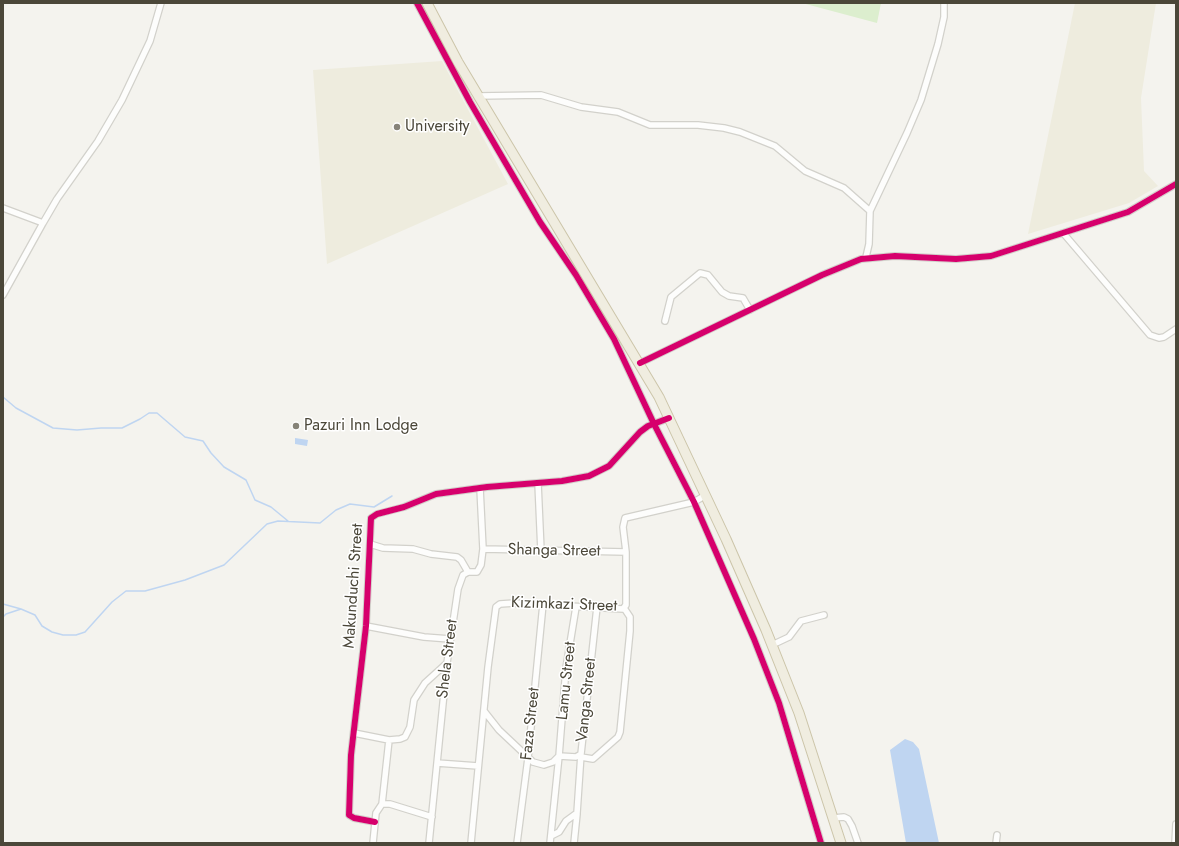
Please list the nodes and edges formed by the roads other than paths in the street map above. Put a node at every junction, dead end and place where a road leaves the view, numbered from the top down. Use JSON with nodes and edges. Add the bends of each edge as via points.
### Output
{"nodes":[{"id":1,"x":161,"y":3,"type":"edge"},
{"id":2,"x":417,"y":3,"type":"edge"},
{"id":3,"x":427,"y":3,"type":"edge"},
{"id":4,"x":944,"y":3,"type":"edge"},
{"id":5,"x":478,"y":96,"type":"junction"},
{"id":6,"x":1176,"y":184,"type":"edge"},
{"id":7,"x":3,"y":208,"type":"edge"},
{"id":8,"x":870,"y":211,"type":"junction"},
{"id":9,"x":43,"y":223,"type":"junction"},
{"id":10,"x":1064,"y":234,"type":"junction"},
{"id":11,"x":866,"y":258,"type":"junction"},
{"id":12,"x":3,"y":295,"type":"edge"},
{"id":13,"x":750,"y":310,"type":"junction"},
{"id":14,"x":665,"y":321,"type":"dead end"},
{"id":15,"x":1176,"y":329,"type":"edge"},
{"id":16,"x":640,"y":363,"type":"junction"},
{"id":17,"x":669,"y":418,"type":"junction"},
{"id":18,"x":654,"y":424,"type":"junction"},
{"id":19,"x":538,"y":483,"type":"junction"},
{"id":20,"x":480,"y":488,"type":"junction"},
{"id":21,"x":706,"y":495,"type":"junction"},
{"id":22,"x":694,"y":502,"type":"junction"},
{"id":23,"x":370,"y":544,"type":"junction"},
{"id":24,"x":483,"y":549,"type":"junction"},
{"id":25,"x":541,"y":551,"type":"junction"},
{"id":26,"x":626,"y":552,"type":"junction"},
{"id":27,"x":468,"y":572,"type":"junction"},
{"id":28,"x":543,"y":604,"type":"junction"},
{"id":29,"x":576,"y":607,"type":"junction"},
{"id":30,"x":597,"y":607,"type":"junction"},
{"id":31,"x":624,"y":608,"type":"junction"},
{"id":32,"x":824,"y":615,"type":"dead end"},
{"id":33,"x":366,"y":626,"type":"junction"},
{"id":34,"x":450,"y":639,"type":"junction"},
{"id":35,"x":772,"y":645,"type":"junction"},
{"id":36,"x":447,"y":663,"type":"junction"},
{"id":37,"x":484,"y":711,"type":"junction"},
{"id":38,"x":354,"y":733,"type":"junction"},
{"id":39,"x":389,"y":740,"type":"junction"},
{"id":40,"x":581,"y":755,"type":"junction"},
{"id":41,"x":559,"y":756,"type":"junction"},
{"id":42,"x":528,"y":758,"type":"junction"},
{"id":43,"x":437,"y":763,"type":"junction"},
{"id":44,"x":478,"y":766,"type":"junction"},
{"id":45,"x":382,"y":804,"type":"junction"},
{"id":46,"x":577,"y":814,"type":"junction"},
{"id":47,"x":432,"y":817,"type":"junction"},
{"id":48,"x":833,"y":818,"type":"junction"},
{"id":49,"x":375,"y":822,"type":"junction"},
{"id":50,"x":1176,"y":824,"type":"edge"},
{"id":51,"x":997,"y":835,"type":"dead end"},
{"id":52,"x":551,"y":836,"type":"junction"},
{"id":53,"x":373,"y":843,"type":"edge"},
{"id":54,"x":429,"y":843,"type":"edge"},
{"id":55,"x":472,"y":843,"type":"edge"},
{"id":56,"x":517,"y":843,"type":"edge"},
{"id":57,"x":550,"y":843,"type":"edge"},
{"id":58,"x":574,"y":843,"type":"edge"},
{"id":59,"x":821,"y":843,"type":"edge"},
{"id":60,"x":841,"y":843,"type":"edge"},
{"id":61,"x":858,"y":843,"type":"edge"},
{"id":62,"x":996,"y":843,"type":"edge"},
{"id":63,"x":1175,"y":843,"type":"edge"}],
"edges":[{"from":1,"to":9,"type":"street","via":[[150,40],[122,100]]},
{"from":2,"to":18,"type":"street","via":[[470,102],[544,228],[614,339]]},
{"from":3,"to":5,"type":"highway"},
{"from":4,"to":8,"type":"street","via":[[944,17],[938,44],[921,100]]},
{"from":5,"to":8,"type":"street","via":[[541,95],[581,106],[618,112],[650,125],[698,125],[740,132],[767,141],[779,148],[800,168],[840,185]]},
{"from":5,"to":16,"type":"highway"},
{"from":6,"to":10,"type":"street","via":[[1128,212]]},
{"from":7,"to":9,"type":"street"},
{"from":8,"to":11,"type":"street"},
{"from":9,"to":12,"type":"street"},
{"from":10,"to":11,"type":"street","via":[[980,258]]},
{"from":10,"to":15,"type":"street","via":[[1150,335],[1164,337]]},
{"from":11,"to":13,"type":"street","via":[[822,275]]},
{"from":13,"to":14,"type":"street","via":[[743,298],[722,292],[708,275],[700,273],[670,297]]},
{"from":13,"to":16,"type":"street"},
{"from":16,"to":17,"type":"highway"},
{"from":17,"to":18,"type":"street","name":"Makunduchi Street"},
{"from":17,"to":21,"type":"highway"},
{"from":18,"to":19,"type":"street","name":"Makunduchi Street","via":[[640,432],[604,470],[589,476]]},
{"from":18,"to":22,"type":"street"},
{"from":19,"to":20,"type":"street","name":"Makunduchi Street"},
{"from":19,"to":25,"type":"street"},
{"from":20,"to":23,"type":"street","name":"Makunduchi Street","via":[[436,494],[373,516],[370,523]]},
{"from":20,"to":24,"type":"street","name":"Shela Street"},
{"from":21,"to":22,"type":"street","name":"Kizimkazi Street"},
{"from":21,"to":35,"type":"highway"},
{"from":22,"to":26,"type":"street","name":"Kizimkazi Street","via":[[626,517]]},
{"from":22,"to":59,"type":"street","via":[[754,638],[779,703]]},
{"from":23,"to":27,"type":"street","via":[[383,548],[457,557]]},
{"from":23,"to":33,"type":"street","name":"Makunduchi Street"},
{"from":24,"to":25,"type":"street","name":"Shanga Street"},
{"from":24,"to":27,"type":"street","name":"Shela Street","via":[[479,571]]},
{"from":25,"to":26,"type":"street","name":"Shanga Street"},
{"from":26,"to":31,"type":"street","name":"Kizimkazi Street"},
{"from":27,"to":34,"type":"street","name":"Shela Street","via":[[461,579]]},
{"from":28,"to":29,"type":"street","name":"Kizimkazi Street"},
{"from":28,"to":37,"type":"street","name":"Kizimkazi Street","via":[[500,604],[496,607]]},
{"from":28,"to":42,"type":"street","name":"Faza Street"},
{"from":29,"to":30,"type":"street","name":"Kizimkazi Street"},
{"from":29,"to":41,"type":"street","name":"Lamu Street","via":[[566,668]]},
{"from":30,"to":31,"type":"street","name":"Kizimkazi Street"},
{"from":30,"to":40,"type":"street","name":"Vanga Street"},
{"from":31,"to":40,"type":"street","via":[[630,617],[630,631],[620,732],[618,737],[593,759]]},
{"from":32,"to":35,"type":"street","via":[[801,621],[789,637]]},
{"from":33,"to":34,"type":"street"},
{"from":33,"to":38,"type":"street","name":"Makunduchi Street"},
{"from":34,"to":36,"type":"street","name":"Shela Street"},
{"from":35,"to":48,"type":"highway","via":[[800,714]]},
{"from":36,"to":39,"type":"street","via":[[425,683],[414,700],[409,732],[400,739]]},
{"from":36,"to":43,"type":"street","name":"Shela Street"},
{"from":37,"to":42,"type":"street","via":[[499,730]]},
{"from":37,"to":44,"type":"street","name":"Kizimkazi Street"},
{"from":38,"to":39,"type":"street"},
{"from":38,"to":49,"type":"street","name":"Makunduchi Street","via":[[349,815]]},
{"from":39,"to":45,"type":"street"},
{"from":40,"to":41,"type":"street","name":"Vanga Street"},
{"from":40,"to":46,"type":"street"},
{"from":41,"to":42,"type":"street","via":[[553,762],[544,765]]},
{"from":41,"to":52,"type":"street","name":"Vanga Street"},
{"from":42,"to":56,"type":"street","name":"Faza Street"},
{"from":43,"to":44,"type":"street"},
{"from":43,"to":47,"type":"street","name":"Shela Street"},
{"from":44,"to":55,"type":"street","name":"Kizimkazi Street"},
{"from":45,"to":47,"type":"street","via":[[390,804]]},
{"from":45,"to":49,"type":"street","via":[[377,810]]},
{"from":46,"to":52,"type":"street","via":[[566,821],[559,832]]},
{"from":46,"to":58,"type":"street"},
{"from":47,"to":54,"type":"street","name":"Shela Street"},
{"from":48,"to":60,"type":"highway"},
{"from":48,"to":61,"type":"street","via":[[848,820]]},
{"from":49,"to":53,"type":"street"},
{"from":50,"to":63,"type":"street"},
{"from":51,"to":62,"type":"street"},
{"from":52,"to":57,"type":"street","name":"Vanga Street"}]}
